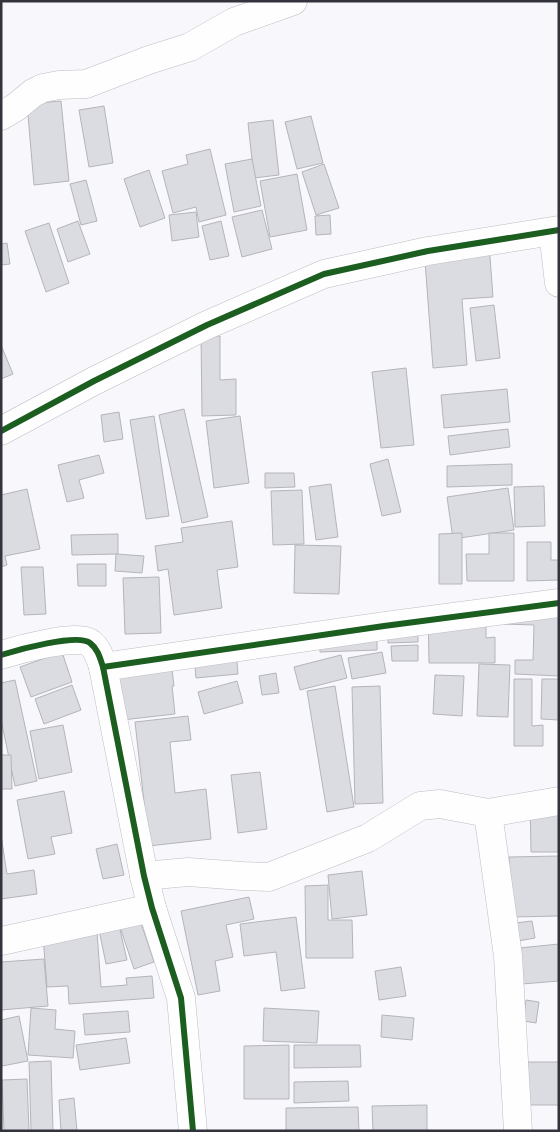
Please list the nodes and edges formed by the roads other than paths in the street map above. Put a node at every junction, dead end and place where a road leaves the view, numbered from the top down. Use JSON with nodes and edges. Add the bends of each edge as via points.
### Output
{"nodes":[{"id":1,"x":293,"y":1,"type":"edge"},
{"id":2,"x":1,"y":116,"type":"edge"},
{"id":3,"x":556,"y":231,"type":"edge"},
{"id":4,"x":559,"y":283,"type":"edge"},
{"id":5,"x":1,"y":431,"type":"edge"},
{"id":6,"x":559,"y":603,"type":"edge"},
{"id":7,"x":1,"y":654,"type":"edge"},
{"id":8,"x":103,"y":667,"type":"junction"},
{"id":9,"x":559,"y":801,"type":"edge"},
{"id":10,"x":488,"y":813,"type":"junction"},
{"id":11,"x":144,"y":876,"type":"junction"},
{"id":12,"x":152,"y":908,"type":"junction"},
{"id":13,"x":1,"y":941,"type":"edge"},
{"id":14,"x":193,"y":1131,"type":"edge"},
{"id":15,"x":518,"y":1131,"type":"edge"}],
"edges":[{"from":1,"to":2,"type":"street","via":[[234,22],[190,47],[86,84],[43,88]]},
{"from":3,"to":4,"type":"street"},
{"from":3,"to":5,"type":"street","via":[[428,251],[324,274],[207,325]]},
{"from":6,"to":8,"type":"street"},
{"from":7,"to":8,"type":"street","via":[[58,641],[88,641],[96,649]]},
{"from":8,"to":11,"type":"street"},
{"from":9,"to":10,"type":"street"},
{"from":10,"to":11,"type":"street","via":[[440,804],[420,806],[368,838],[269,877],[188,872]]},
{"from":10,"to":15,"type":"street","via":[[508,956]]},
{"from":11,"to":12,"type":"street"},
{"from":12,"to":13,"type":"street"},
{"from":12,"to":14,"type":"street","via":[[181,998]]}]}
